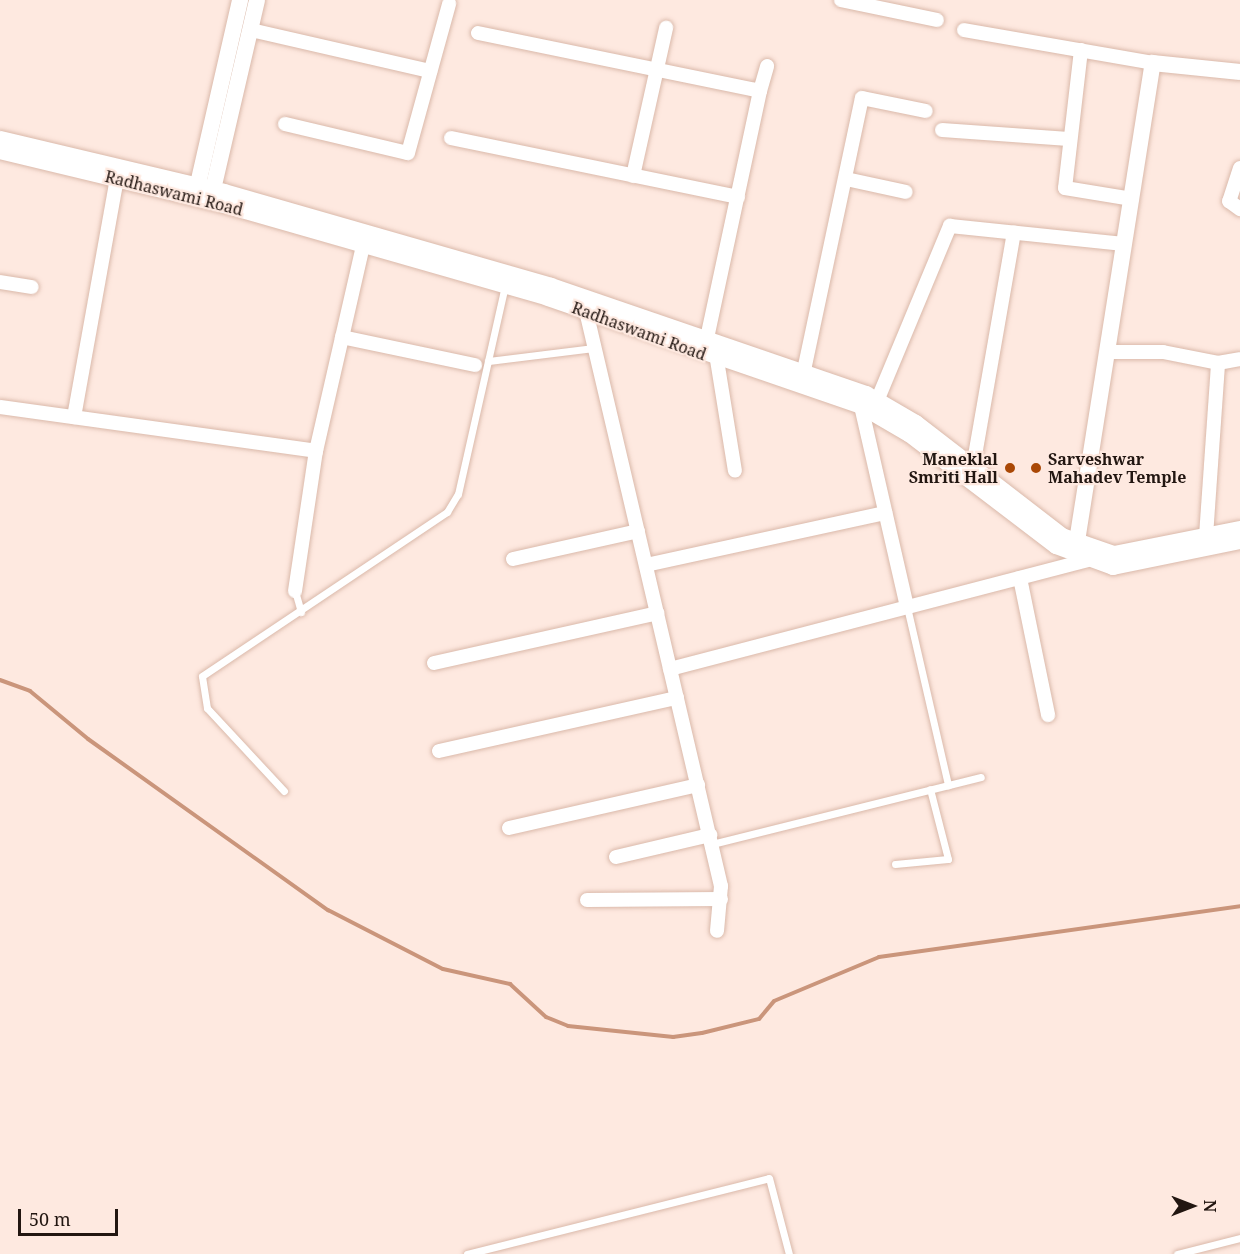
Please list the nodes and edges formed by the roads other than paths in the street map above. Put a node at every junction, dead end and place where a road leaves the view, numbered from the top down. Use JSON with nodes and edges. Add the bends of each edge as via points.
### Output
{"nodes":[{"id":1,"x":240,"y":0,"type":"edge"},
{"id":2,"x":257,"y":0,"type":"edge"},
{"id":3,"x":841,"y":0,"type":"edge"},
{"id":4,"x":449,"y":4,"type":"dead end"},
{"id":5,"x":937,"y":20,"type":"dead end"},
{"id":6,"x":666,"y":28,"type":"dead end"},
{"id":7,"x":251,"y":30,"type":"junction"},
{"id":8,"x":964,"y":30,"type":"dead end"},
{"id":9,"x":478,"y":33,"type":"dead end"},
{"id":10,"x":1081,"y":50,"type":"junction"},
{"id":11,"x":1153,"y":63,"type":"junction"},
{"id":12,"x":767,"y":66,"type":"dead end"},
{"id":13,"x":429,"y":70,"type":"junction"},
{"id":14,"x":657,"y":70,"type":"junction"},
{"id":15,"x":1240,"y":72,"type":"edge"},
{"id":16,"x":760,"y":91,"type":"junction"},
{"id":17,"x":926,"y":111,"type":"dead end"},
{"id":18,"x":285,"y":124,"type":"dead end"},
{"id":19,"x":942,"y":130,"type":"dead end"},
{"id":20,"x":451,"y":138,"type":"dead end"},
{"id":21,"x":0,"y":139,"type":"edge"},
{"id":22,"x":1069,"y":139,"type":"junction"},
{"id":23,"x":0,"y":152,"type":"edge"},
{"id":24,"x":1240,"y":168,"type":"edge"},
{"id":25,"x":633,"y":176,"type":"junction"},
{"id":26,"x":117,"y":179,"type":"junction"},
{"id":27,"x":846,"y":179,"type":"junction"},
{"id":28,"x":906,"y":192,"type":"dead end"},
{"id":29,"x":204,"y":194,"type":"junction"},
{"id":30,"x":738,"y":197,"type":"junction"},
{"id":31,"x":1132,"y":199,"type":"junction"},
{"id":32,"x":1240,"y":209,"type":"edge"},
{"id":33,"x":1014,"y":233,"type":"junction"},
{"id":34,"x":365,"y":238,"type":"junction"},
{"id":35,"x":1124,"y":244,"type":"junction"},
{"id":36,"x":0,"y":282,"type":"edge"},
{"id":37,"x":505,"y":285,"type":"junction"},
{"id":38,"x":32,"y":287,"type":"dead end"},
{"id":39,"x":586,"y":311,"type":"junction"},
{"id":40,"x":342,"y":337,"type":"junction"},
{"id":41,"x":706,"y":343,"type":"junction"},
{"id":42,"x":594,"y":348,"type":"junction"},
{"id":43,"x":1107,"y":352,"type":"junction"},
{"id":44,"x":1240,"y":359,"type":"edge"},
{"id":45,"x":717,"y":360,"type":"junction"},
{"id":46,"x":482,"y":363,"type":"junction"},
{"id":47,"x":1218,"y":363,"type":"junction"},
{"id":48,"x":803,"y":375,"type":"junction"},
{"id":49,"x":869,"y":403,"type":"junction"},
{"id":50,"x":0,"y":407,"type":"edge"},
{"id":51,"x":74,"y":417,"type":"junction"},
{"id":52,"x":316,"y":450,"type":"junction"},
{"id":53,"x":973,"y":467,"type":"junction"},
{"id":54,"x":735,"y":471,"type":"dead end"},
{"id":55,"x":885,"y":513,"type":"junction"},
{"id":56,"x":1240,"y":529,"type":"edge"},
{"id":57,"x":638,"y":531,"type":"junction"},
{"id":58,"x":1206,"y":536,"type":"junction"},
{"id":59,"x":1077,"y":541,"type":"junction"},
{"id":60,"x":1240,"y":542,"type":"edge"},
{"id":61,"x":513,"y":559,"type":"dead end"},
{"id":62,"x":1091,"y":559,"type":"junction"},
{"id":63,"x":646,"y":565,"type":"junction"},
{"id":64,"x":1020,"y":578,"type":"junction"},
{"id":65,"x":296,"y":591,"type":"joint"},
{"id":66,"x":907,"y":607,"type":"junction"},
{"id":67,"x":302,"y":612,"type":"junction"},
{"id":68,"x":657,"y":613,"type":"junction"},
{"id":69,"x":434,"y":663,"type":"dead end"},
{"id":70,"x":670,"y":669,"type":"junction"},
{"id":71,"x":677,"y":698,"type":"junction"},
{"id":72,"x":1048,"y":715,"type":"dead end"},
{"id":73,"x":439,"y":751,"type":"dead end"},
{"id":74,"x":981,"y":777,"type":"dead end"},
{"id":75,"x":698,"y":785,"type":"junction"},
{"id":76,"x":948,"y":785,"type":"junction"},
{"id":77,"x":930,"y":789,"type":"junction"},
{"id":78,"x":284,"y":791,"type":"dead end"},
{"id":79,"x":509,"y":828,"type":"dead end"},
{"id":80,"x":711,"y":839,"type":"junction"},
{"id":81,"x":616,"y":857,"type":"dead end"},
{"id":82,"x":895,"y":864,"type":"dead end"},
{"id":83,"x":721,"y":899,"type":"junction"},
{"id":84,"x":587,"y":900,"type":"dead end"},
{"id":85,"x":717,"y":931,"type":"dead end"},
{"id":86,"x":1240,"y":1238,"type":"edge"},
{"id":87,"x":466,"y":1254,"type":"edge"},
{"id":88,"x":789,"y":1254,"type":"edge"},
{"id":89,"x":1177,"y":1254,"type":"edge"}],
"edges":[{"from":1,"to":29,"type":"street"},
{"from":2,"to":7,"type":"street"},
{"from":3,"to":5,"type":"street"},
{"from":4,"to":13,"type":"street"},
{"from":6,"to":14,"type":"street"},
{"from":7,"to":13,"type":"street"},
{"from":7,"to":29,"type":"street"},
{"from":8,"to":10,"type":"street"},
{"from":9,"to":14,"type":"street"},
{"from":10,"to":11,"type":"street"},
{"from":10,"to":22,"type":"street"},
{"from":11,"to":15,"type":"street"},
{"from":11,"to":31,"type":"street"},
{"from":12,"to":16,"type":"street"},
{"from":13,"to":18,"type":"street","via":[[408,153]]},
{"from":14,"to":16,"type":"street"},
{"from":14,"to":25,"type":"street"},
{"from":16,"to":30,"type":"street"},
{"from":17,"to":27,"type":"street","via":[[862,98]]},
{"from":19,"to":22,"type":"street"},
{"from":20,"to":25,"type":"street"},
{"from":21,"to":29,"type":"street","name":"Radhaswami Road"},
{"from":22,"to":31,"type":"street","via":[[1065,188]]},
{"from":23,"to":26,"type":"street","name":"Radhaswami Road"},
{"from":24,"to":32,"type":"street","via":[[1229,201]]},
{"from":25,"to":30,"type":"street"},
{"from":26,"to":29,"type":"street","name":"Radhaswami Road"},
{"from":26,"to":51,"type":"street"},
{"from":27,"to":28,"type":"street"},
{"from":27,"to":48,"type":"street"},
{"from":29,"to":34,"type":"street","name":"Radhaswami Road"},
{"from":30,"to":41,"type":"street"},
{"from":31,"to":35,"type":"street"},
{"from":33,"to":35,"type":"street"},
{"from":33,"to":49,"type":"street","via":[[950,226]]},
{"from":33,"to":53,"type":"street"},
{"from":34,"to":37,"type":"street","name":"Radhaswami Road"},
{"from":34,"to":40,"type":"street"},
{"from":34,"to":41,"type":"street","name":"Radhaswami Road","via":[[551,286]]},
{"from":35,"to":43,"type":"street"},
{"from":36,"to":38,"type":"street"},
{"from":37,"to":39,"type":"street","name":"Radhaswami Road"},
{"from":37,"to":46,"type":"lane"},
{"from":39,"to":42,"type":"street"},
{"from":39,"to":45,"type":"street","name":"Radhaswami Road"},
{"from":40,"to":46,"type":"street"},
{"from":40,"to":52,"type":"street"},
{"from":41,"to":48,"type":"street","name":"Radhaswami Road"},
{"from":42,"to":46,"type":"lane"},
{"from":42,"to":57,"type":"street"},
{"from":43,"to":47,"type":"street","via":[[1163,352]]},
{"from":43,"to":59,"type":"street"},
{"from":44,"to":47,"type":"street"},
{"from":45,"to":49,"type":"street","name":"Radhaswami Road"},
{"from":45,"to":54,"type":"street"},
{"from":46,"to":67,"type":"lane","via":[[458,494],[447,512]]},
{"from":47,"to":58,"type":"street"},
{"from":48,"to":49,"type":"street","name":"Radhaswami Road"},
{"from":49,"to":53,"type":"street","name":"Radhaswami Road"},
{"from":49,"to":55,"type":"street"},
{"from":49,"to":62,"type":"street","name":"Radhaswami Road","via":[[1056,546]]},
{"from":50,"to":51,"type":"street"},
{"from":51,"to":52,"type":"street"},
{"from":52,"to":65,"type":"street"},
{"from":53,"to":59,"type":"street","name":"Radhaswami Road","via":[[1062,536]]},
{"from":55,"to":63,"type":"street"},
{"from":55,"to":66,"type":"street"},
{"from":56,"to":58,"type":"street","name":"Radhaswami Road"},
{"from":57,"to":61,"type":"street"},
{"from":57,"to":63,"type":"street"},
{"from":58,"to":59,"type":"street","name":"Radhaswami Road","via":[[1114,554]]},
{"from":60,"to":62,"type":"street","name":"Radhaswami Road","via":[[1113,567]]},
{"from":62,"to":64,"type":"street"},
{"from":63,"to":68,"type":"street"},
{"from":64,"to":66,"type":"street"},
{"from":64,"to":72,"type":"street"},
{"from":65,"to":67,"type":"lane"},
{"from":66,"to":70,"type":"street"},
{"from":66,"to":76,"type":"lane"},
{"from":67,"to":78,"type":"lane","via":[[202,676],[200,686],[207,708]]},
{"from":68,"to":69,"type":"street"},
{"from":68,"to":70,"type":"street"},
{"from":70,"to":71,"type":"street"},
{"from":71,"to":73,"type":"street"},
{"from":71,"to":75,"type":"street"},
{"from":74,"to":76,"type":"lane"},
{"from":75,"to":79,"type":"street"},
{"from":75,"to":80,"type":"street"},
{"from":76,"to":77,"type":"lane"},
{"from":77,"to":80,"type":"lane"},
{"from":77,"to":82,"type":"lane","via":[[948,859]]},
{"from":80,"to":81,"type":"street"},
{"from":80,"to":83,"type":"street"},
{"from":83,"to":84,"type":"street"},
{"from":83,"to":85,"type":"street"},
{"from":86,"to":89,"type":"lane"},
{"from":87,"to":88,"type":"lane","via":[[769,1178]]}]}
